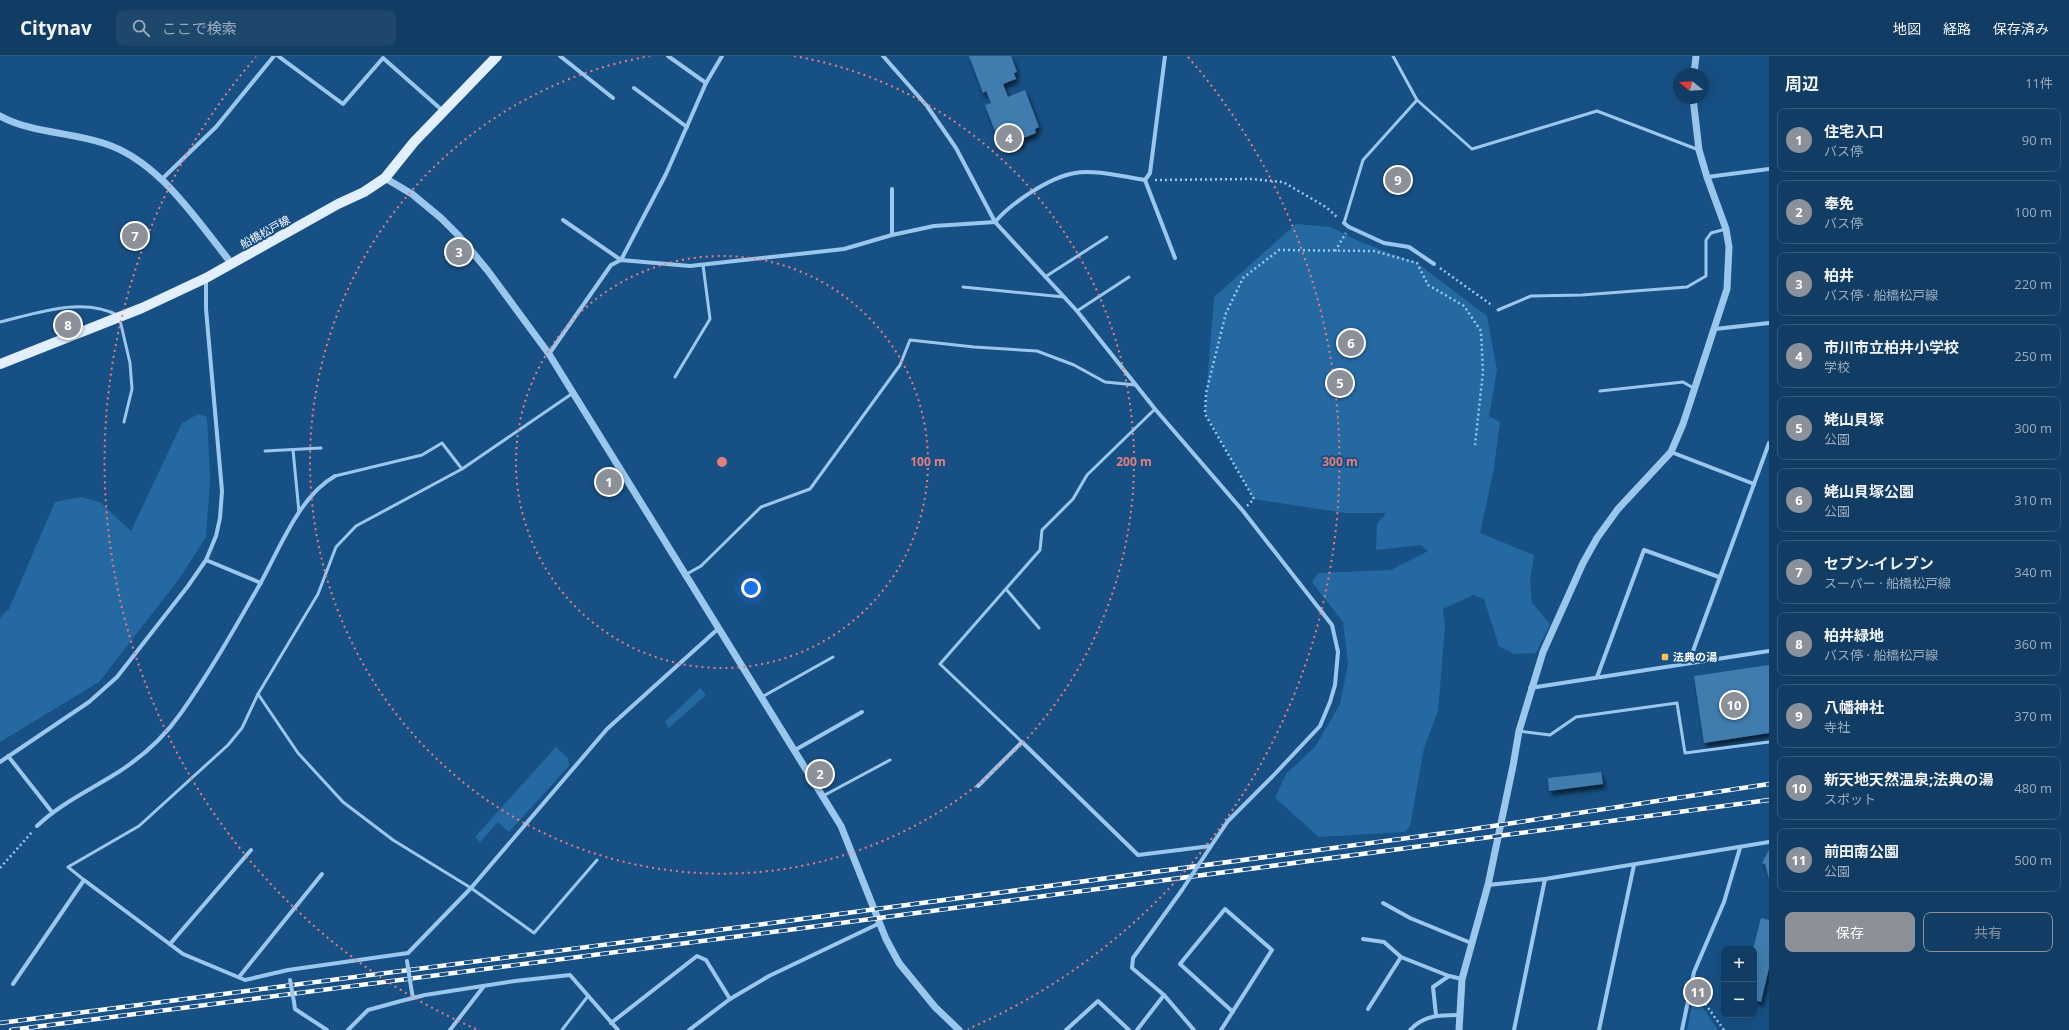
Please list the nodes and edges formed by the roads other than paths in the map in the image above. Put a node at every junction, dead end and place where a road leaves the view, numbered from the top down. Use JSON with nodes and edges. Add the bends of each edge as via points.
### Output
{"nodes":[{"id":1,"x":274,"y":56,"type":"edge"},
{"id":2,"x":278,"y":56,"type":"edge"},
{"id":3,"x":497,"y":56,"type":"edge"},
{"id":4,"x":560,"y":56,"type":"edge"},
{"id":5,"x":668,"y":56,"type":"edge"},
{"id":6,"x":722,"y":56,"type":"edge"},
{"id":7,"x":883,"y":56,"type":"edge"},
{"id":8,"x":1165,"y":56,"type":"edge"},
{"id":9,"x":1393,"y":56,"type":"edge"},
{"id":10,"x":1696,"y":56,"type":"edge"},
{"id":11,"x":1695,"y":68,"type":"edge"},
{"id":12,"x":706,"y":83,"type":"junction"},
{"id":13,"x":634,"y":88,"type":"dead end"},
{"id":14,"x":613,"y":98,"type":"dead end"},
{"id":15,"x":1417,"y":100,"type":"junction"},
{"id":16,"x":1694,"y":104,"type":"edge"},
{"id":17,"x":443,"y":111,"type":"junction"},
{"id":18,"x":0,"y":116,"type":"edge"},
{"id":19,"x":686,"y":127,"type":"junction"},
{"id":20,"x":1699,"y":150,"type":"junction"},
{"id":21,"x":1769,"y":169,"type":"edge"},
{"id":22,"x":1706,"y":177,"type":"junction"},
{"id":23,"x":385,"y":178,"type":"junction"},
{"id":24,"x":162,"y":179,"type":"junction"},
{"id":25,"x":1145,"y":180,"type":"junction"},
{"id":26,"x":892,"y":189,"type":"dead end"},
{"id":27,"x":563,"y":220,"type":"dead end"},
{"id":28,"x":995,"y":222,"type":"junction"},
{"id":29,"x":1344,"y":223,"type":"joint"},
{"id":30,"x":1726,"y":229,"type":"junction"},
{"id":31,"x":892,"y":235,"type":"junction"},
{"id":32,"x":1107,"y":237,"type":"dead end"},
{"id":33,"x":1175,"y":258,"type":"dead end"},
{"id":34,"x":621,"y":260,"type":"junction"},
{"id":35,"x":232,"y":264,"type":"junction"},
{"id":36,"x":703,"y":264,"type":"junction"},
{"id":37,"x":1434,"y":264,"type":"road end"},
{"id":38,"x":1045,"y":277,"type":"junction"},
{"id":39,"x":1129,"y":277,"type":"dead end"},
{"id":40,"x":206,"y":278,"type":"junction"},
{"id":41,"x":963,"y":287,"type":"dead end"},
{"id":42,"x":1064,"y":297,"type":"junction"},
{"id":43,"x":1498,"y":310,"type":"road end"},
{"id":44,"x":1077,"y":311,"type":"junction"},
{"id":45,"x":119,"y":316,"type":"junction"},
{"id":46,"x":0,"y":322,"type":"edge"},
{"id":47,"x":1769,"y":324,"type":"edge"},
{"id":48,"x":1715,"y":329,"type":"junction"},
{"id":49,"x":549,"y":354,"type":"junction"},
{"id":50,"x":0,"y":364,"type":"edge"},
{"id":51,"x":675,"y":377,"type":"dead end"},
{"id":52,"x":1136,"y":385,"type":"junction"},
{"id":53,"x":1695,"y":389,"type":"junction"},
{"id":54,"x":1600,"y":391,"type":"dead end"},
{"id":55,"x":573,"y":393,"type":"junction"},
{"id":56,"x":1155,"y":409,"type":"junction"},
{"id":57,"x":124,"y":422,"type":"dead end"},
{"id":58,"x":1769,"y":443,"type":"edge"},
{"id":59,"x":321,"y":448,"type":"dead end"},
{"id":60,"x":265,"y":450,"type":"dead end"},
{"id":61,"x":293,"y":450,"type":"junction"},
{"id":62,"x":1671,"y":452,"type":"junction"},
{"id":63,"x":462,"y":469,"type":"junction"},
{"id":64,"x":335,"y":476,"type":"joint"},
{"id":65,"x":1754,"y":484,"type":"junction"},
{"id":66,"x":299,"y":512,"type":"junction"},
{"id":67,"x":206,"y":560,"type":"junction"},
{"id":68,"x":685,"y":575,"type":"junction"},
{"id":69,"x":1719,"y":577,"type":"junction"},
{"id":70,"x":261,"y":583,"type":"junction"},
{"id":71,"x":1006,"y":589,"type":"junction"},
{"id":72,"x":719,"y":628,"type":"junction"},
{"id":73,"x":1039,"y":628,"type":"dead end"},
{"id":74,"x":1769,"y":651,"type":"edge"},
{"id":75,"x":833,"y":657,"type":"dead end"},
{"id":76,"x":1689,"y":662,"type":"junction"},
{"id":77,"x":1597,"y":677,"type":"junction"},
{"id":78,"x":1530,"y":688,"type":"junction"},
{"id":79,"x":258,"y":694,"type":"junction"},
{"id":80,"x":762,"y":697,"type":"junction"},
{"id":81,"x":862,"y":712,"type":"dead end"},
{"id":82,"x":1518,"y":732,"type":"junction"},
{"id":83,"x":1022,"y":742,"type":"junction"},
{"id":84,"x":1769,"y":742,"type":"edge"},
{"id":85,"x":795,"y":750,"type":"junction"},
{"id":86,"x":8,"y":756,"type":"junction"},
{"id":87,"x":890,"y":760,"type":"dead end"},
{"id":88,"x":0,"y":762,"type":"edge"},
{"id":89,"x":978,"y":786,"type":"dead end"},
{"id":90,"x":823,"y":796,"type":"junction"},
{"id":91,"x":52,"y":812,"type":"junction"},
{"id":92,"x":37,"y":826,"type":"road end"},
{"id":93,"x":1769,"y":842,"type":"edge"},
{"id":94,"x":1211,"y":846,"type":"junction"},
{"id":95,"x":1740,"y":848,"type":"junction"},
{"id":96,"x":251,"y":850,"type":"dead end"},
{"id":97,"x":597,"y":860,"type":"dead end"},
{"id":98,"x":1634,"y":865,"type":"junction"},
{"id":99,"x":322,"y":874,"type":"dead end"},
{"id":100,"x":1545,"y":879,"type":"junction"},
{"id":101,"x":84,"y":880,"type":"junction"},
{"id":102,"x":1488,"y":885,"type":"junction"},
{"id":103,"x":471,"y":888,"type":"junction"},
{"id":104,"x":1383,"y":903,"type":"dead end"},
{"id":105,"x":880,"y":923,"type":"junction"},
{"id":106,"x":1363,"y":939,"type":"dead end"},
{"id":107,"x":1471,"y":943,"type":"junction"},
{"id":108,"x":170,"y":944,"type":"junction"},
{"id":109,"x":408,"y":953,"type":"junction"},
{"id":110,"x":1401,"y":957,"type":"junction"},
{"id":111,"x":288,"y":970,"type":"junction"},
{"id":112,"x":1448,"y":976,"type":"junction"},
{"id":113,"x":239,"y":977,"type":"junction"},
{"id":114,"x":1462,"y":979,"type":"junction"},
{"id":115,"x":13,"y":984,"type":"dead end"},
{"id":116,"x":485,"y":986,"type":"junction"},
{"id":117,"x":1164,"y":994,"type":"junction"},
{"id":118,"x":588,"y":996,"type":"junction"},
{"id":119,"x":413,"y":998,"type":"junction"},
{"id":120,"x":730,"y":999,"type":"junction"},
{"id":121,"x":1368,"y":1009,"type":"dead end"},
{"id":122,"x":1233,"y":1012,"type":"junction"},
{"id":123,"x":1436,"y":1015,"type":"junction"},
{"id":124,"x":1458,"y":1015,"type":"junction"},
{"id":125,"x":612,"y":1023,"type":"junction"},
{"id":126,"x":327,"y":1030,"type":"edge"},
{"id":127,"x":348,"y":1030,"type":"edge"},
{"id":128,"x":450,"y":1030,"type":"edge"},
{"id":129,"x":562,"y":1030,"type":"edge"},
{"id":130,"x":618,"y":1030,"type":"edge"},
{"id":131,"x":689,"y":1030,"type":"edge"},
{"id":132,"x":959,"y":1030,"type":"edge"},
{"id":133,"x":1066,"y":1030,"type":"edge"},
{"id":134,"x":1129,"y":1030,"type":"edge"},
{"id":135,"x":1137,"y":1030,"type":"edge"},
{"id":136,"x":1194,"y":1030,"type":"edge"},
{"id":137,"x":1222,"y":1030,"type":"edge"},
{"id":138,"x":1410,"y":1030,"type":"edge"},
{"id":139,"x":1459,"y":1030,"type":"edge"},
{"id":140,"x":1514,"y":1030,"type":"edge"},
{"id":141,"x":1599,"y":1030,"type":"edge"},
{"id":142,"x":1682,"y":1030,"type":"edge"}],
"edges":[{"from":1,"to":24,"type":"street","via":[[216,127]]},
{"from":2,"to":17,"type":"street","via":[[343,104],[383,58]]},
{"from":3,"to":17,"type":"main road","name":"船橋松戸線"},
{"from":4,"to":14,"type":"street"},
{"from":5,"to":12,"type":"street"},
{"from":6,"to":12,"type":"street"},
{"from":7,"to":28,"type":"street","via":[[927,106],[952,142]]},
{"from":8,"to":25,"type":"street","via":[[1150,173]]},
{"from":9,"to":15,"type":"lane"},
{"from":10,"to":11,"type":"street"},
{"from":12,"to":19,"type":"street"},
{"from":13,"to":19,"type":"street"},
{"from":15,"to":20,"type":"lane","via":[[1472,149],[1597,111]]},
{"from":15,"to":29,"type":"lane","via":[[1363,160]]},
{"from":16,"to":20,"type":"street"},
{"from":17,"to":23,"type":"main road","name":"船橋松戸線"},
{"from":18,"to":24,"type":"street","via":[[34,128],[103,143],[126,152]]},
{"from":19,"to":34,"type":"street","via":[[666,174]]},
{"from":20,"to":22,"type":"street"},
{"from":21,"to":22,"type":"street"},
{"from":22,"to":30,"type":"street"},
{"from":23,"to":35,"type":"main road","name":"船橋松戸線"},
{"from":23,"to":49,"type":"street","via":[[412,194],[459,236]]},
{"from":24,"to":35,"type":"street"},
{"from":25,"to":28,"type":"street","via":[[1110,174],[1075,173],[1044,184],[1005,209]]},
{"from":25,"to":33,"type":"street"},
{"from":26,"to":31,"type":"street"},
{"from":27,"to":34,"type":"street"},
{"from":28,"to":31,"type":"street","via":[[934,226]]},
{"from":28,"to":38,"type":"street"},
{"from":29,"to":37,"type":"street","via":[[1384,243],[1409,247]]},
{"from":30,"to":43,"type":"lane","via":[[1711,233],[1706,240],[1706,276],[1687,287],[1531,296]]},
{"from":30,"to":48,"type":"street","via":[[1730,265],[1727,289]]},
{"from":31,"to":36,"type":"street","via":[[844,249]]},
{"from":32,"to":38,"type":"lane"},
{"from":34,"to":36,"type":"street","via":[[690,266]]},
{"from":34,"to":49,"type":"street","via":[[611,265]]},
{"from":35,"to":40,"type":"main road","name":"船橋松戸線"},
{"from":36,"to":51,"type":"lane","via":[[710,319]]},
{"from":38,"to":42,"type":"street"},
{"from":39,"to":44,"type":"lane"},
{"from":40,"to":45,"type":"main road","name":"船橋松戸線"},
{"from":40,"to":67,"type":"street","via":[[206,309],[222,491],[216,536]]},
{"from":41,"to":42,"type":"lane"},
{"from":42,"to":44,"type":"street"},
{"from":44,"to":52,"type":"street"},
{"from":45,"to":46,"type":"lane","via":[[108,310],[59,308]]},
{"from":45,"to":50,"type":"main road","name":"船橋松戸線"},
{"from":45,"to":57,"type":"lane","via":[[130,363],[132,389]]},
{"from":47,"to":48,"type":"street"},
{"from":48,"to":53,"type":"street"},
{"from":49,"to":55,"type":"street"},
{"from":52,"to":56,"type":"street"},
{"from":52,"to":68,"type":"lane","via":[[1105,382],[1074,365],[1037,351],[910,340],[900,365],[810,489],[761,507],[702,566]]},
{"from":53,"to":54,"type":"lane","via":[[1683,382]]},
{"from":53,"to":62,"type":"street"},
{"from":55,"to":63,"type":"lane"},
{"from":55,"to":68,"type":"street"},
{"from":56,"to":71,"type":"lane","via":[[1087,475],[1073,498],[1042,530],[1040,550]]},
{"from":56,"to":94,"type":"street","via":[[1243,510],[1332,625],[1338,652],[1335,685],[1320,726],[1228,821]]},
{"from":58,"to":65,"type":"street"},
{"from":59,"to":61,"type":"lane"},
{"from":60,"to":61,"type":"lane"},
{"from":61,"to":66,"type":"lane"},
{"from":62,"to":65,"type":"street"},
{"from":62,"to":78,"type":"street","via":[[1618,509],[1597,538],[1562,608]]},
{"from":63,"to":64,"type":"lane","via":[[442,443],[422,456]]},
{"from":63,"to":79,"type":"lane","via":[[356,526],[336,547],[318,594]]},
{"from":64,"to":66,"type":"street","via":[[324,482]]},
{"from":65,"to":69,"type":"street"},
{"from":66,"to":70,"type":"street"},
{"from":67,"to":70,"type":"street"},
{"from":67,"to":86,"type":"street","via":[[117,677],[89,702]]},
{"from":68,"to":72,"type":"street"},
{"from":69,"to":76,"type":"street"},
{"from":69,"to":77,"type":"street","via":[[1644,550]]},
{"from":70,"to":91,"type":"street","via":[[222,651],[180,714],[152,747],[121,770]]},
{"from":71,"to":73,"type":"lane"},
{"from":71,"to":83,"type":"lane","via":[[940,664]]},
{"from":72,"to":80,"type":"street"},
{"from":72,"to":103,"type":"street","via":[[607,729]]},
{"from":74,"to":76,"type":"street"},
{"from":75,"to":80,"type":"lane"},
{"from":76,"to":77,"type":"street"},
{"from":77,"to":78,"type":"street"},
{"from":78,"to":82,"type":"street"},
{"from":79,"to":101,"type":"lane","via":[[242,728],[197,774],[139,826],[68,868]]},
{"from":79,"to":103,"type":"lane","via":[[298,753],[343,802],[393,840]]},
{"from":80,"to":85,"type":"street"},
{"from":81,"to":85,"type":"street"},
{"from":82,"to":84,"type":"lane","via":[[1550,735],[1576,716],[1677,703],[1685,752]]},
{"from":82,"to":102,"type":"street"},
{"from":83,"to":89,"type":"street"},
{"from":83,"to":94,"type":"street","via":[[1138,855]]},
{"from":85,"to":90,"type":"street"},
{"from":86,"to":88,"type":"street"},
{"from":86,"to":91,"type":"street"},
{"from":87,"to":90,"type":"lane"},
{"from":90,"to":105,"type":"street","via":[[841,826]]},
{"from":91,"to":92,"type":"street"},
{"from":93,"to":95,"type":"street"},
{"from":94,"to":117,"type":"street","bridge":true,"via":[[1134,958],[1132,968]]},
{"from":95,"to":98,"type":"street"},
{"from":95,"to":142,"type":"street","via":[[1724,902],[1694,972]]},
{"from":96,"to":108,"type":"street"},
{"from":97,"to":103,"type":"lane","via":[[534,934]]},
{"from":98,"to":100,"type":"street"},
{"from":98,"to":141,"type":"street"},
{"from":99,"to":113,"type":"street"},
{"from":100,"to":102,"type":"street"},
{"from":100,"to":140,"type":"street"},
{"from":101,"to":108,"type":"street"},
{"from":101,"to":115,"type":"street"},
{"from":102,"to":107,"type":"street"},
{"from":103,"to":109,"type":"street"},
{"from":104,"to":107,"type":"street","via":[[1410,918]]},
{"from":105,"to":120,"type":"street","via":[[769,976]]},
{"from":105,"to":132,"type":"street","via":[[898,963],[935,1007]]},
{"from":106,"to":110,"type":"street","via":[[1384,942]]},
{"from":107,"to":114,"type":"street"},
{"from":108,"to":113,"type":"street","via":[[183,954]]},
{"from":109,"to":111,"type":"street"},
{"from":109,"to":119,"type":"street","bridge":true},
{"from":110,"to":112,"type":"street"},
{"from":110,"to":121,"type":"street"},
{"from":111,"to":113,"type":"street","via":[[245,980]]},
{"from":111,"to":126,"type":"street","bridge":true,"via":[[295,1009]]},
{"from":112,"to":114,"type":"street"},
{"from":112,"to":123,"type":"street","via":[[1433,987]]},
{"from":114,"to":124,"type":"street"},
{"from":116,"to":118,"type":"street","via":[[570,975]]},
{"from":116,"to":119,"type":"street"},
{"from":116,"to":128,"type":"street"},
{"from":117,"to":135,"type":"street"},
{"from":117,"to":136,"type":"street"},
{"from":118,"to":125,"type":"street"},
{"from":118,"to":129,"type":"lane"},
{"from":119,"to":127,"type":"street","via":[[368,1010]]},
{"from":120,"to":125,"type":"street","via":[[706,960],[697,956]]},
{"from":120,"to":131,"type":"street"},
{"from":122,"to":122,"type":"street","via":[[1272,950],[1225,909],[1180,964]]},
{"from":122,"to":137,"type":"street"},
{"from":123,"to":124,"type":"street"},
{"from":123,"to":138,"type":"street"},
{"from":124,"to":139,"type":"street"},
{"from":125,"to":130,"type":"street"},
{"from":133,"to":134,"type":"street","via":[[1098,1001]]}]}
